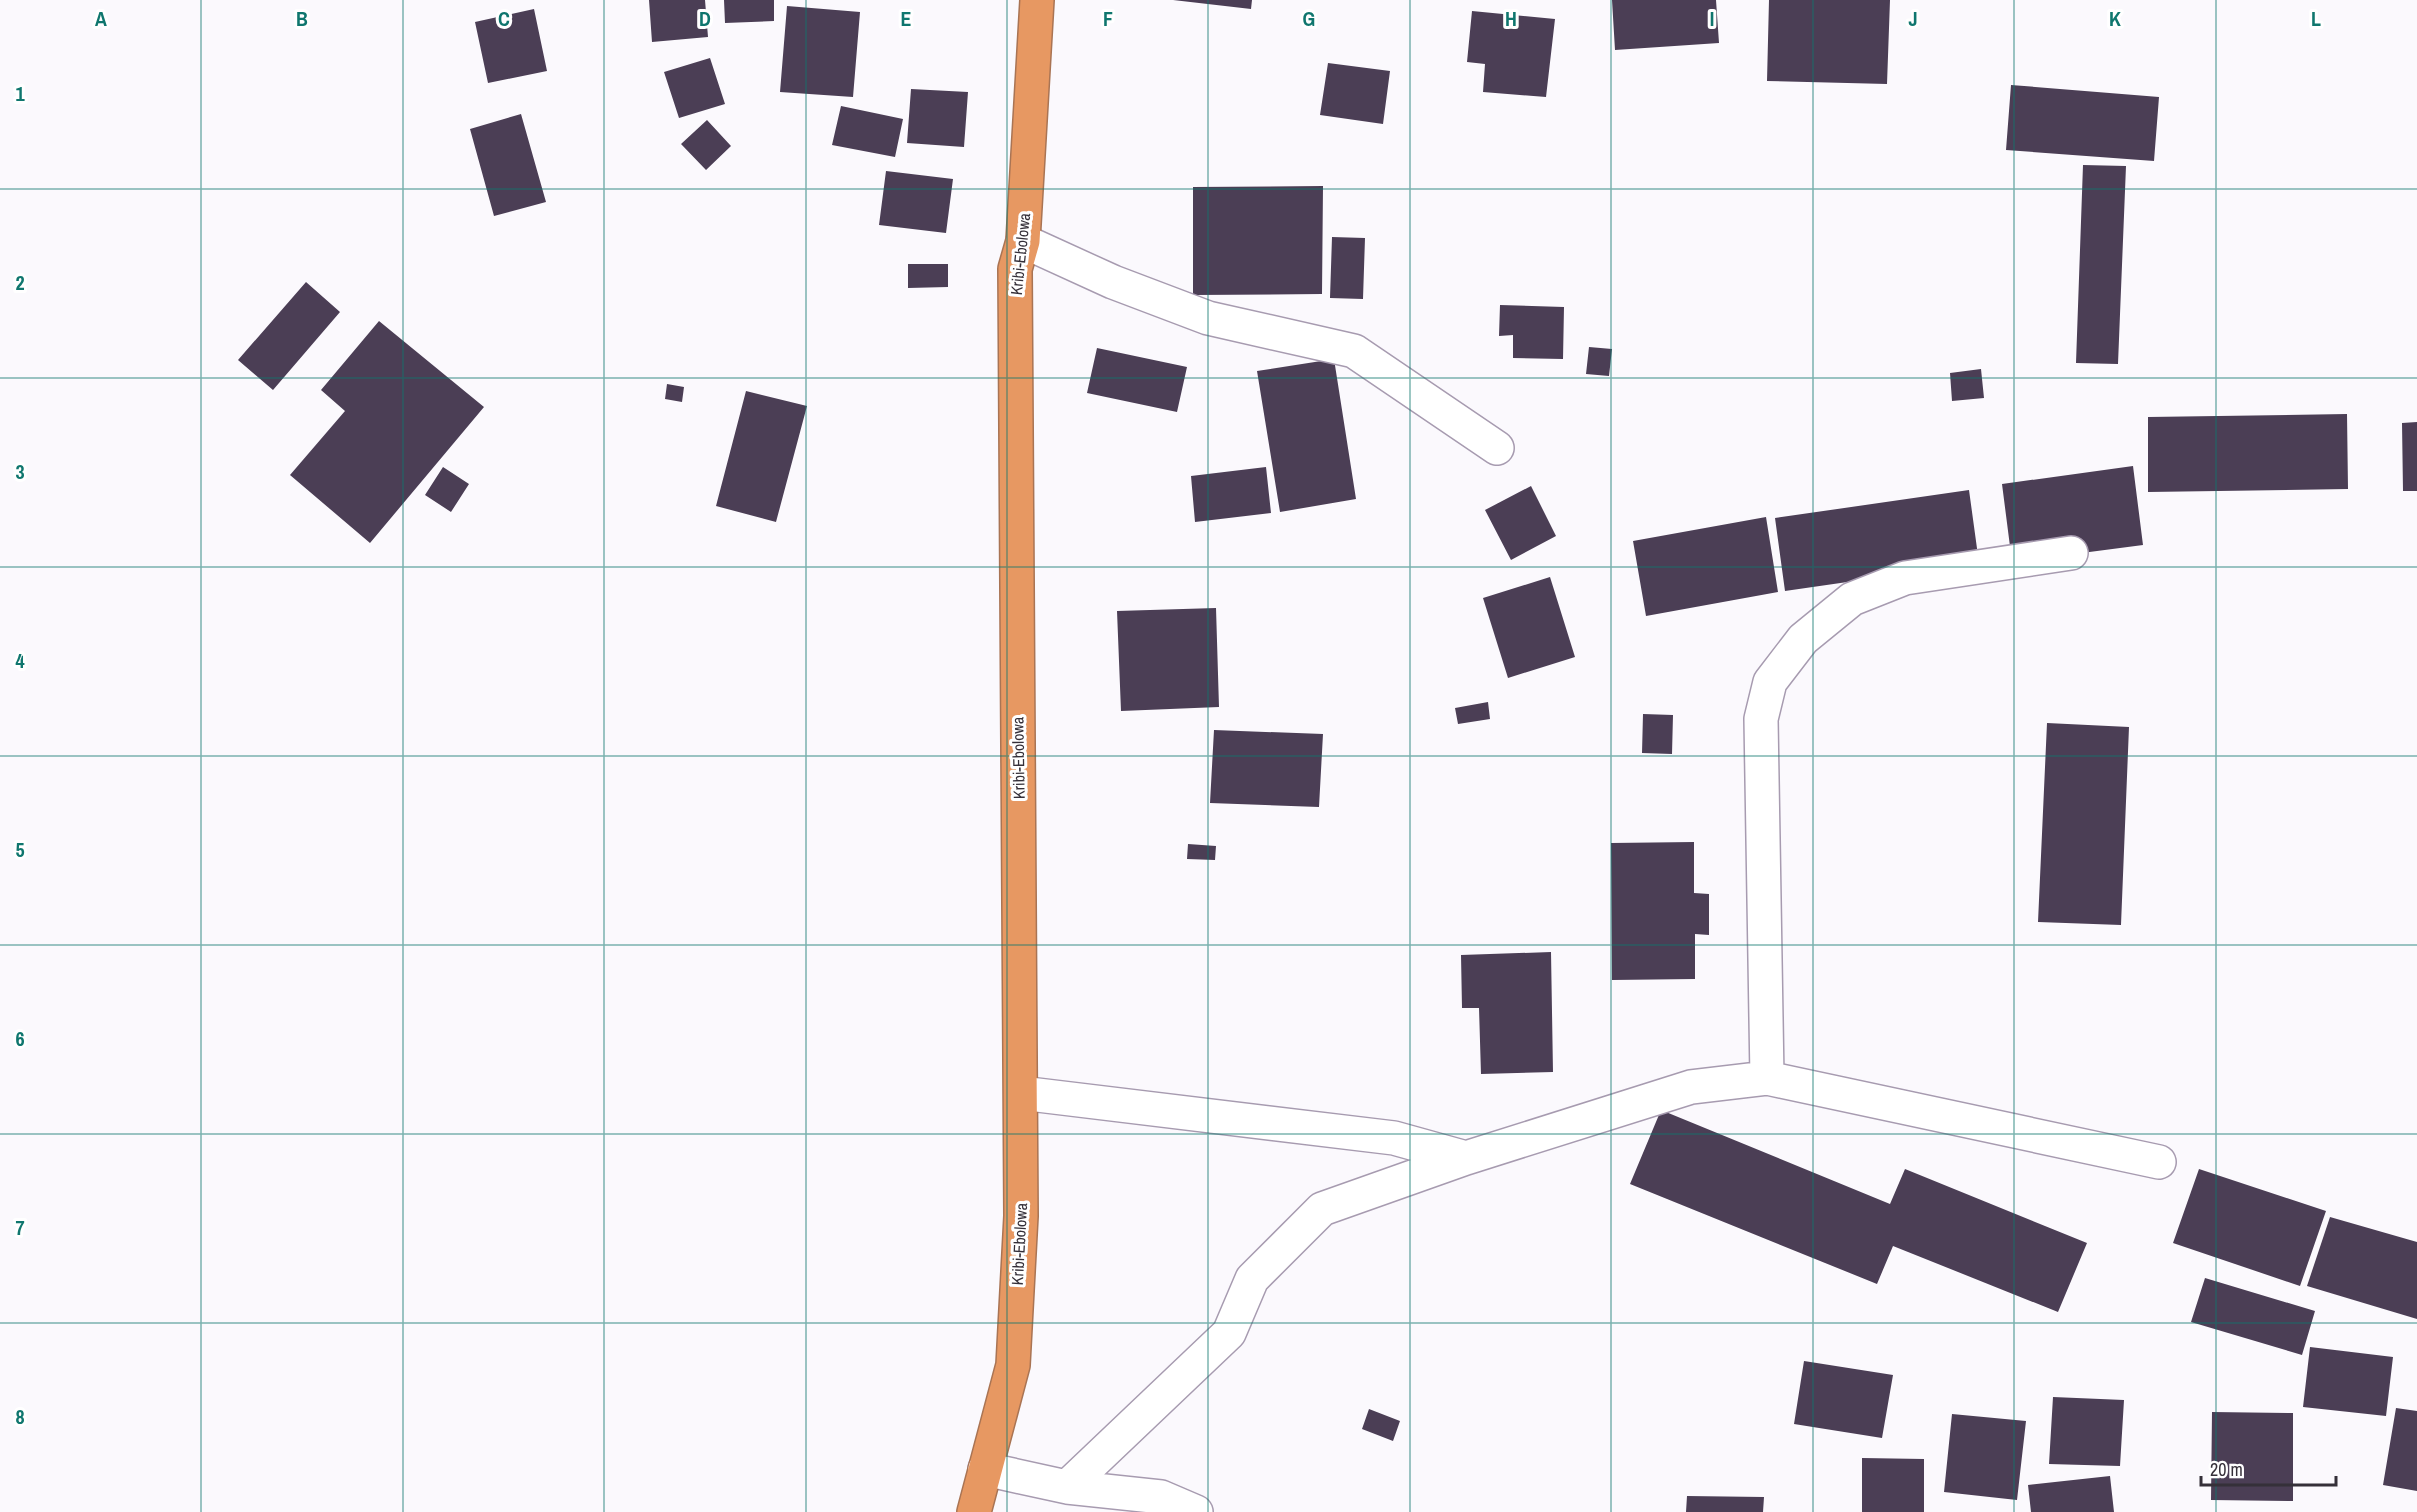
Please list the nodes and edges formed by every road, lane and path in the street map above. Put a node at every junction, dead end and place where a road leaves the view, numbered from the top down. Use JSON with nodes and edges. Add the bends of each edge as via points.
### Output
{"nodes":[{"id":1,"x":1037,"y":0,"type":"edge"},
{"id":2,"x":1023,"y":240,"type":"junction"},
{"id":3,"x":1497,"y":448,"type":"dead end"},
{"id":4,"x":2071,"y":553,"type":"dead end"},
{"id":5,"x":1767,"y":1078,"type":"junction"},
{"id":6,"x":1021,"y":1093,"type":"junction"},
{"id":7,"x":1466,"y":1158,"type":"junction"},
{"id":8,"x":2159,"y":1162,"type":"dead end"},
{"id":9,"x":985,"y":1469,"type":"junction"},
{"id":10,"x":1067,"y":1487,"type":"junction"},
{"id":11,"x":974,"y":1512,"type":"edge"},
{"id":12,"x":1196,"y":1512,"type":"edge"}],
"edges":[{"from":1,"to":2,"type":"highway","name":"Kribi-Ebolowa"},
{"from":2,"to":3,"type":"street","via":[[1113,282],[1208,318],[1354,351]]},
{"from":2,"to":6,"type":"highway","name":"Kribi-Ebolowa","via":[[1015,269],[1014,322]]},
{"from":4,"to":5,"type":"street","via":[[1905,578],[1852,599],[1803,639],[1770,682],[1761,719]]},
{"from":5,"to":7,"type":"street","via":[[1691,1087]]},
{"from":5,"to":8,"type":"street"},
{"from":6,"to":7,"type":"street","via":[[1394,1138]]},
{"from":6,"to":9,"type":"highway","name":"Kribi-Ebolowa","via":[[1021,1216],[1013,1365]]},
{"from":7,"to":10,"type":"street","via":[[1322,1209],[1252,1279],[1229,1333]]},
{"from":9,"to":10,"type":"street"},
{"from":9,"to":11,"type":"highway","name":"Kribi-Ebolowa"},
{"from":10,"to":12,"type":"street","via":[[1161,1497]]}]}
